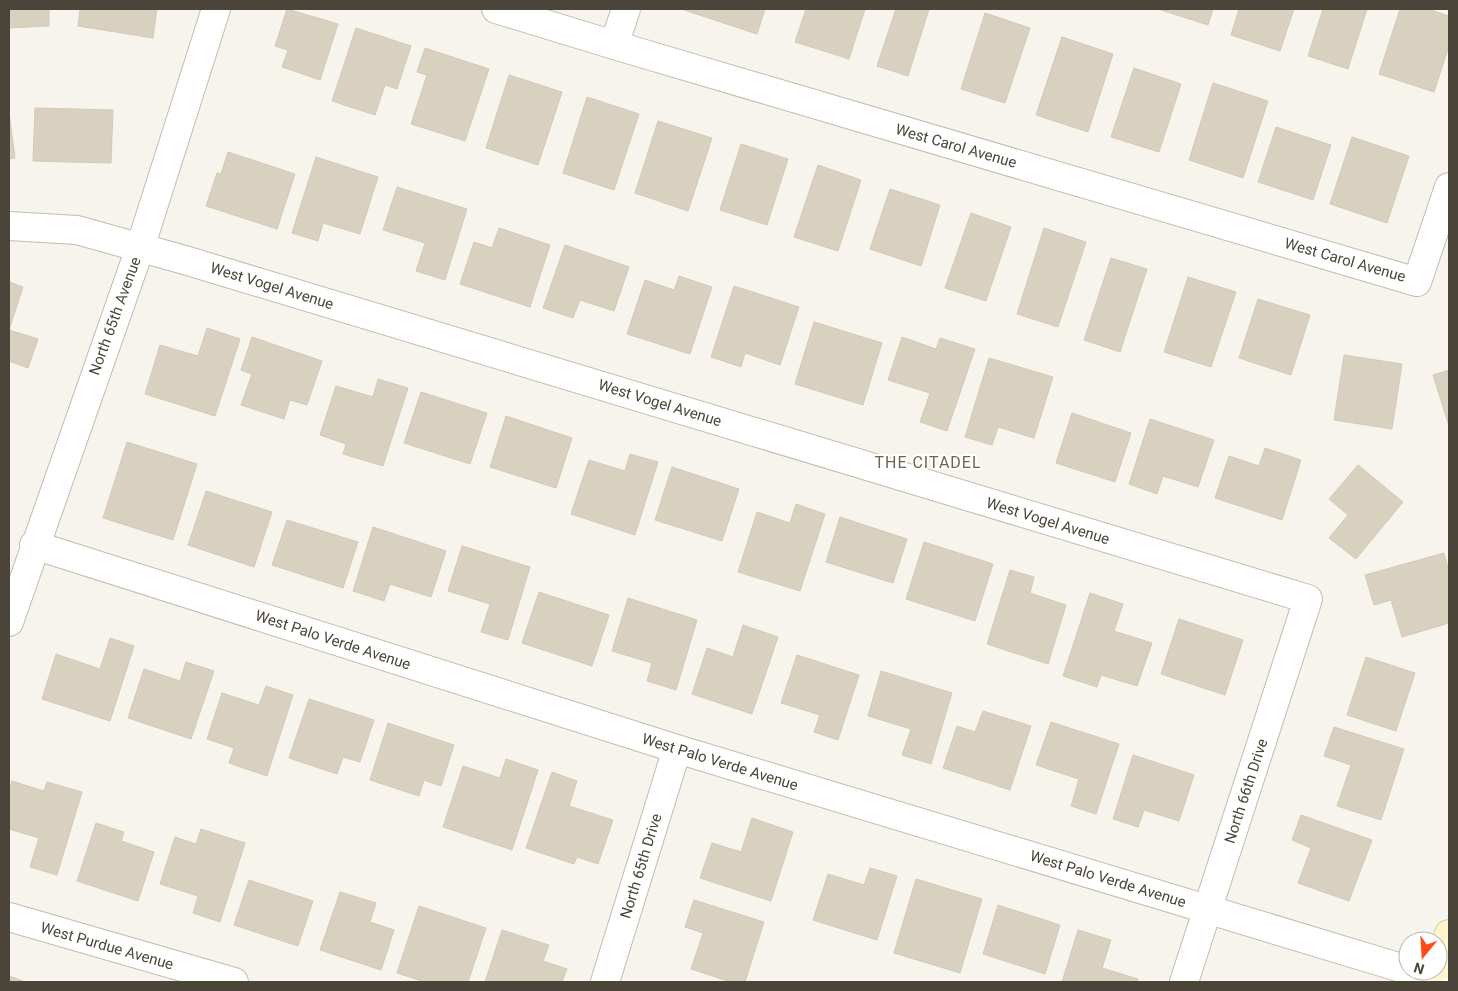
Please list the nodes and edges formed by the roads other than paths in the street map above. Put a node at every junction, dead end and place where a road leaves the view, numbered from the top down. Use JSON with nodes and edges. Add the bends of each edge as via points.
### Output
{"nodes":[{"id":1,"x":216,"y":9,"type":"edge"},
{"id":2,"x":496,"y":9,"type":"edge"},
{"id":3,"x":626,"y":9,"type":"edge"},
{"id":4,"x":614,"y":45,"type":"junction"},
{"id":5,"x":1449,"y":187,"type":"edge"},
{"id":6,"x":9,"y":226,"type":"edge"},
{"id":7,"x":140,"y":248,"type":"junction"},
{"id":8,"x":34,"y":545,"type":"junction"},
{"id":9,"x":1308,"y":599,"type":"joint"},
{"id":10,"x":9,"y":622,"type":"edge"},
{"id":11,"x":678,"y":749,"type":"junction"},
{"id":12,"x":1208,"y":909,"type":"junction"},
{"id":13,"x":9,"y":917,"type":"edge"},
{"id":14,"x":1398,"y":967,"type":"edge"},
{"id":15,"x":234,"y":982,"type":"edge"},
{"id":16,"x":605,"y":982,"type":"edge"},
{"id":17,"x":1184,"y":982,"type":"edge"}],
"edges":[{"from":1,"to":7,"type":"street","name":"North 65th Avenue"},
{"from":2,"to":4,"type":"street","name":"West Carol Avenue"},
{"from":3,"to":4,"type":"street"},
{"from":4,"to":5,"type":"street","name":"West Carol Avenue","via":[[1417,282]]},
{"from":6,"to":7,"type":"street","name":"West Vogel Avenue","via":[[77,230]]},
{"from":7,"to":8,"type":"street","name":"North 65th Avenue"},
{"from":7,"to":9,"type":"street","name":"West Vogel Avenue"},
{"from":8,"to":10,"type":"street","name":"North 65th Avenue"},
{"from":8,"to":11,"type":"street","name":"West Palo Verde Avenue"},
{"from":9,"to":12,"type":"street","name":"North 66th Drive"},
{"from":11,"to":12,"type":"street","name":"West Palo Verde Avenue"},
{"from":11,"to":16,"type":"street","name":"North 65th Drive"},
{"from":12,"to":14,"type":"street","name":"West Palo Verde Avenue"},
{"from":12,"to":17,"type":"street","name":"North 66th Drive"},
{"from":13,"to":15,"type":"street","name":"West Purdue Avenue"}]}
